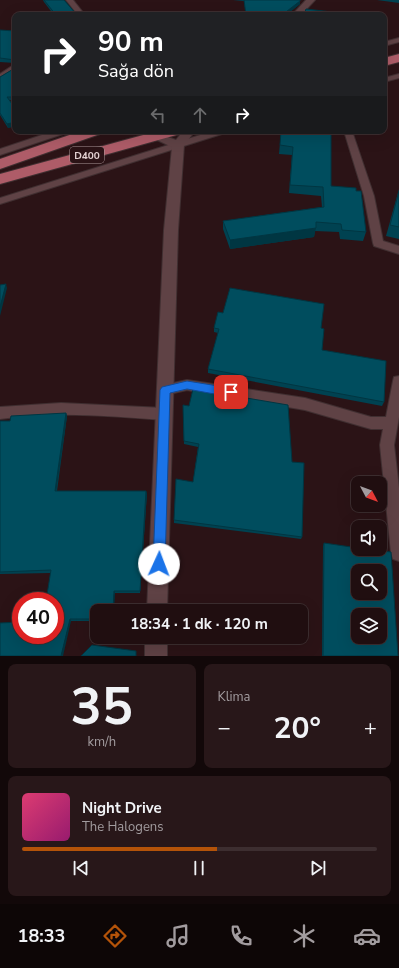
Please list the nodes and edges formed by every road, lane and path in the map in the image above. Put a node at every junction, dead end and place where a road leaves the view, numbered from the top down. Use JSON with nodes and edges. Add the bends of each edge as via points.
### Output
{"nodes":[{"id":1,"x":69,"y":0,"type":"edge"},
{"id":2,"x":311,"y":0,"type":"edge"},
{"id":3,"x":79,"y":12,"type":"edge"},
{"id":4,"x":299,"y":12,"type":"edge"},
{"id":5,"x":399,"y":40,"type":"edge"},
{"id":6,"x":387,"y":43,"type":"edge"},
{"id":7,"x":399,"y":49,"type":"edge"},
{"id":8,"x":387,"y":52,"type":"edge"},
{"id":9,"x":399,"y":58,"type":"edge"},
{"id":10,"x":387,"y":61,"type":"edge"},
{"id":11,"x":12,"y":70,"type":"edge"},
{"id":12,"x":0,"y":76,"type":"edge"},
{"id":13,"x":399,"y":76,"type":"edge"},
{"id":14,"x":387,"y":79,"type":"edge"},
{"id":15,"x":54,"y":134,"type":"edge"},
{"id":16,"x":86,"y":134,"type":"edge"},
{"id":17,"x":155,"y":134,"type":"edge"},
{"id":18,"x":202,"y":134,"type":"edge"},
{"id":19,"x":349,"y":134,"type":"edge"},
{"id":20,"x":176,"y":138,"type":"edge"},
{"id":21,"x":0,"y":152,"type":"edge"},
{"id":22,"x":0,"y":164,"type":"edge"},
{"id":23,"x":0,"y":179,"type":"edge"},
{"id":24,"x":0,"y":201,"type":"edge"},
{"id":25,"x":399,"y":250,"type":"edge"},
{"id":26,"x":399,"y":381,"type":"edge"},
{"id":27,"x":165,"y":390,"type":"junction"},
{"id":28,"x":0,"y":413,"type":"edge"},
{"id":29,"x":164,"y":414,"type":"junction"},
{"id":30,"x":391,"y":423,"type":"junction"},
{"id":31,"x":399,"y":553,"type":"edge"},
{"id":32,"x":157,"y":604,"type":"edge"},
{"id":33,"x":156,"y":644,"type":"edge"},
{"id":34,"x":156,"y":656,"type":"edge"}],
"edges":[{"from":1,"to":3,"type":"street"},
{"from":2,"to":4,"type":"street"},
{"from":5,"to":6,"type":"street"},
{"from":7,"to":8,"type":"highway"},
{"from":9,"to":10,"type":"highway"},
{"from":11,"to":12,"type":"street"},
{"from":13,"to":14,"type":"street"},
{"from":15,"to":21,"type":"street"},
{"from":16,"to":22,"type":"highway","number":"D400"},
{"from":17,"to":20,"type":"highway","number":"D400"},
{"from":17,"to":23,"type":"highway","number":"D400"},
{"from":18,"to":20,"type":"street"},
{"from":19,"to":25,"type":"street","via":[[369,196],[378,243]]},
{"from":20,"to":24,"type":"street"},
{"from":20,"to":27,"type":"street"},
{"from":26,"to":30,"type":"street"},
{"from":27,"to":29,"type":"street"},
{"from":27,"to":30,"type":"street","via":[[187,385],[305,404],[371,423]]},
{"from":28,"to":29,"type":"street","via":[[15,410],[75,409]]},
{"from":29,"to":32,"type":"street"},
{"from":30,"to":31,"type":"street","via":[[387,445]]},
{"from":33,"to":34,"type":"street"}]}
